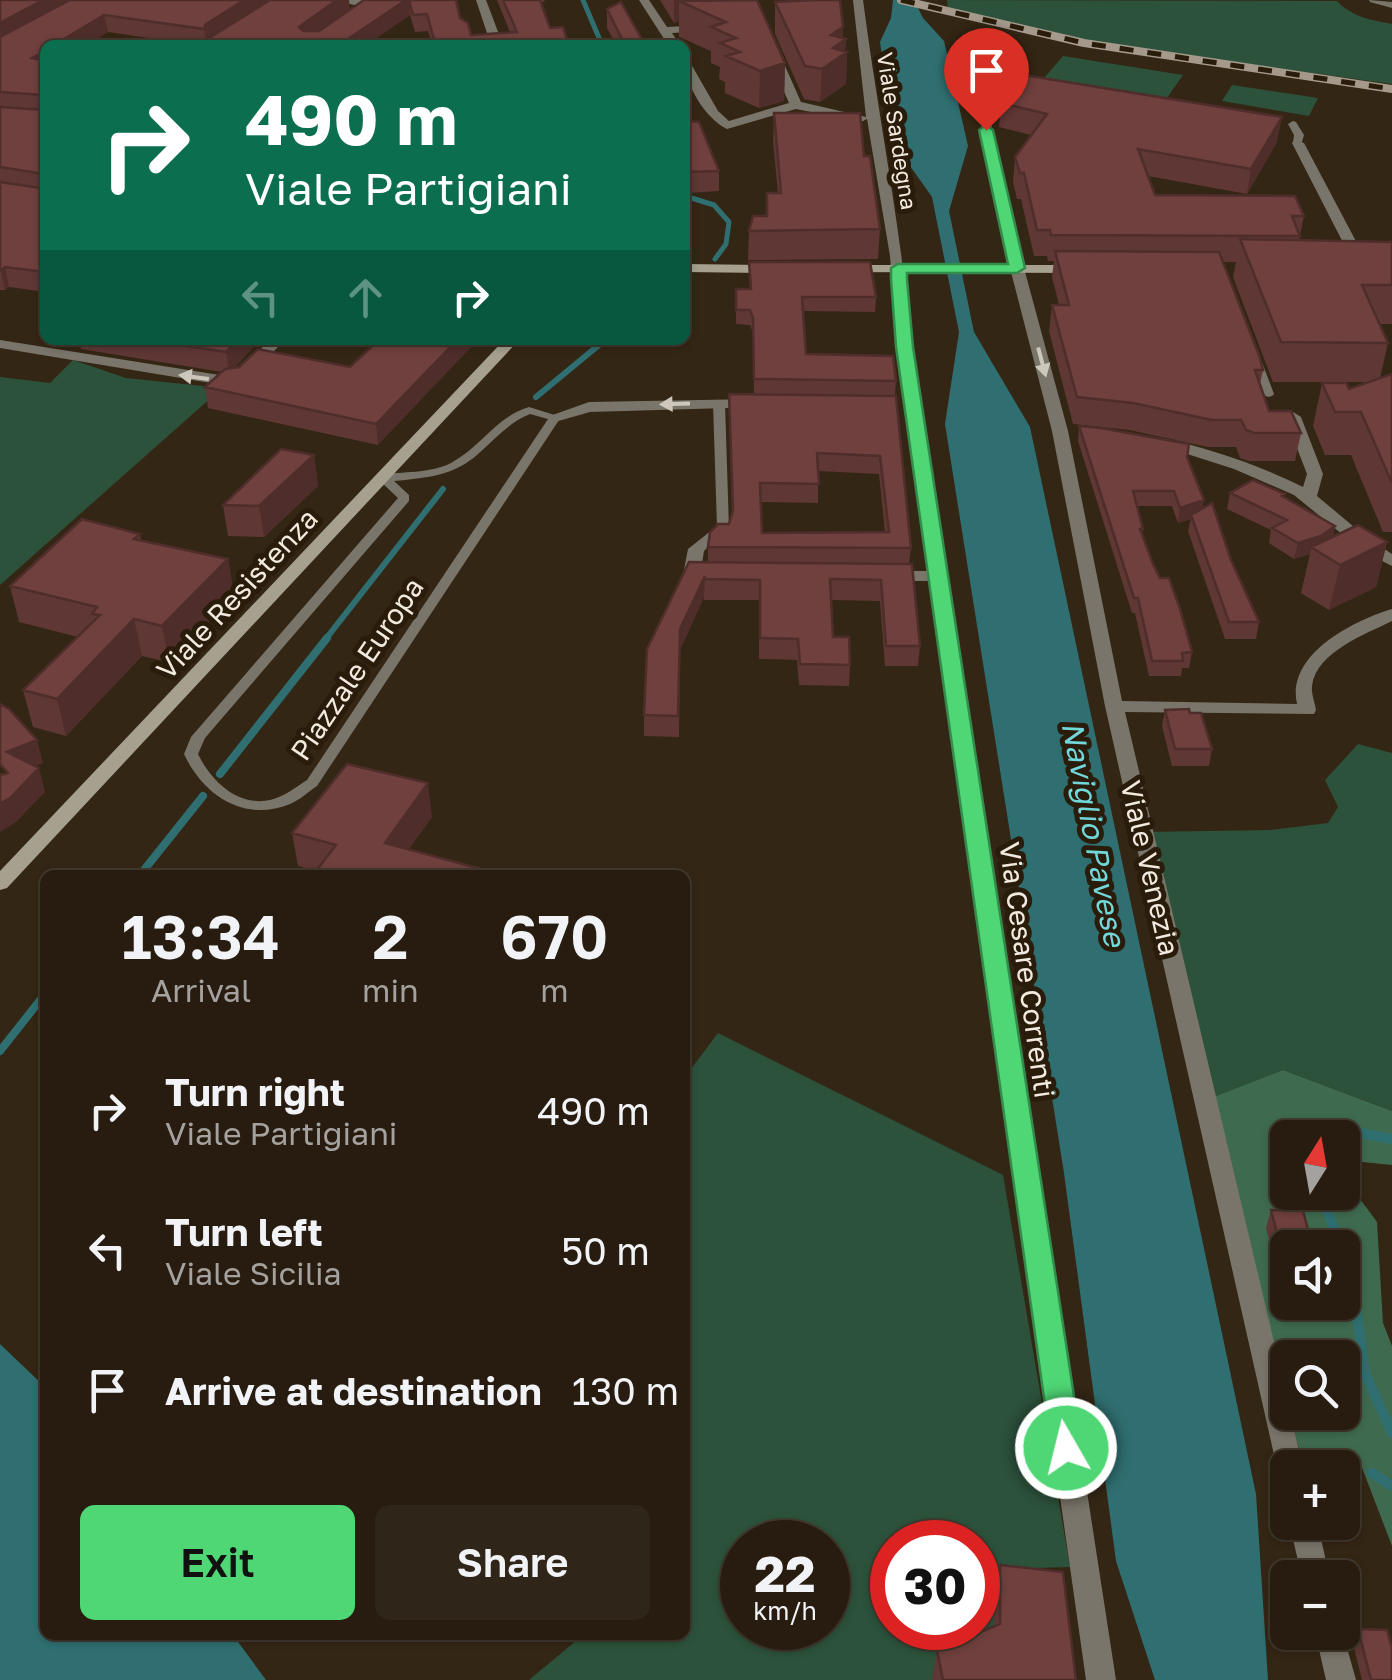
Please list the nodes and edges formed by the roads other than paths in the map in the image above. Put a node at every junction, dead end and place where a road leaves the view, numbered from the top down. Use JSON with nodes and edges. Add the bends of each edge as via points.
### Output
{"nodes":[{"id":1,"x":336,"y":0,"type":"edge"},
{"id":2,"x":428,"y":0,"type":"edge"},
{"id":3,"x":480,"y":0,"type":"edge"},
{"id":4,"x":644,"y":0,"type":"edge"},
{"id":5,"x":858,"y":0,"type":"edge"},
{"id":6,"x":1374,"y":0,"type":"edge"},
{"id":7,"x":369,"y":5,"type":"junction"},
{"id":8,"x":1392,"y":5,"type":"edge"},
{"id":9,"x":354,"y":15,"type":"edge"},
{"id":10,"x":843,"y":24,"type":"edge"},
{"id":11,"x":860,"y":24,"type":"junction"},
{"id":12,"x":723,"y":27,"type":"edge"},
{"id":13,"x":666,"y":30,"type":"junction"},
{"id":14,"x":495,"y":40,"type":"edge"},
{"id":15,"x":671,"y":40,"type":"edge"},
{"id":16,"x":768,"y":41,"type":"edge"},
{"id":17,"x":690,"y":73,"type":"edge"},
{"id":18,"x":796,"y":105,"type":"junction"},
{"id":19,"x":982,"y":111,"type":"dead end"},
{"id":20,"x":872,"y":121,"type":"junction"},
{"id":21,"x":1293,"y":124,"type":"dead end"},
{"id":22,"x":1298,"y":142,"type":"joint"},
{"id":23,"x":690,"y":267,"type":"edge"},
{"id":24,"x":898,"y":268,"type":"junction"},
{"id":25,"x":1010,"y":268,"type":"junction"},
{"id":26,"x":786,"y":269,"type":"edge"},
{"id":27,"x":822,"y":269,"type":"edge"},
{"id":28,"x":1094,"y":269,"type":"edge"},
{"id":29,"x":1346,"y":270,"type":"edge"},
{"id":30,"x":1371,"y":270,"type":"joint"},
{"id":31,"x":0,"y":344,"type":"edge"},
{"id":32,"x":77,"y":345,"type":"edge"},
{"id":33,"x":273,"y":345,"type":"edge"},
{"id":34,"x":507,"y":345,"type":"edge"},
{"id":35,"x":1249,"y":345,"type":"edge"},
{"id":36,"x":68,"y":354,"type":"junction"},
{"id":37,"x":1268,"y":394,"type":"edge"},
{"id":38,"x":719,"y":403,"type":"junction"},
{"id":39,"x":777,"y":404,"type":"edge"},
{"id":40,"x":555,"y":417,"type":"junction"},
{"id":41,"x":1293,"y":417,"type":"edge"},
{"id":42,"x":1134,"y":438,"type":"edge"},
{"id":43,"x":384,"y":478,"type":"junction"},
{"id":44,"x":1309,"y":497,"type":"junction"},
{"id":45,"x":712,"y":535,"type":"joint"},
{"id":46,"x":1392,"y":560,"type":"edge"},
{"id":47,"x":730,"y":575,"type":"edge"},
{"id":48,"x":862,"y":576,"type":"edge"},
{"id":49,"x":938,"y":576,"type":"junction"},
{"id":50,"x":1392,"y":614,"type":"edge"},
{"id":51,"x":1114,"y":706,"type":"junction"},
{"id":52,"x":0,"y":882,"type":"edge"},
{"id":53,"x":1286,"y":1450,"type":"edge"},
{"id":54,"x":1334,"y":1650,"type":"edge"},
{"id":55,"x":1101,"y":1680,"type":"edge"},
{"id":56,"x":1341,"y":1680,"type":"edge"}],
"edges":[{"from":1,"to":7,"type":"street"},
{"from":2,"to":7,"type":"street"},
{"from":3,"to":14,"type":"street"},
{"from":4,"to":13,"type":"street"},
{"from":5,"to":11,"type":"street","name":"Viale Sardegna"},
{"from":6,"to":8,"type":"street"},
{"from":7,"to":9,"type":"street"},
{"from":10,"to":11,"type":"street"},
{"from":11,"to":20,"type":"street","name":"Viale Sardegna"},
{"from":12,"to":13,"type":"street"},
{"from":13,"to":15,"type":"street"},
{"from":16,"to":18,"type":"street"},
{"from":17,"to":18,"type":"street","via":[[727,124]]},
{"from":18,"to":20,"type":"street"},
{"from":19,"to":25,"type":"street","name":"Viale Venezia"},
{"from":20,"to":24,"type":"street","name":"Viale Sardegna"},
{"from":21,"to":22,"type":"lane"},
{"from":22,"to":30,"type":"street"},
{"from":23,"to":26,"type":"main road"},
{"from":24,"to":25,"type":"main road"},
{"from":24,"to":27,"type":"main road"},
{"from":24,"to":49,"type":"street","name":"Via Cesare Correnti","via":[[903,405]]},
{"from":25,"to":28,"type":"main road"},
{"from":25,"to":51,"type":"street","name":"Viale Venezia","one_way":true,"via":[[1069,431]]},
{"from":29,"to":30,"type":"main road"},
{"from":31,"to":36,"type":"street"},
{"from":32,"to":36,"type":"street"},
{"from":33,"to":36,"type":"street","one_way":true,"via":[[234,382]]},
{"from":34,"to":43,"type":"main road","name":"Viale Resistenza"},
{"from":35,"to":37,"type":"lane"},
{"from":38,"to":39,"type":"street"},
{"from":38,"to":40,"type":"street","one_way":true,"via":[[590,407]]},
{"from":38,"to":45,"type":"lane","via":[[724,529]]},
{"from":40,"to":43,"type":"lane","via":[[529,410],[508,416],[458,465]]},
{"from":40,"to":43,"type":"lane","name":"Piazzale Europa","via":[[312,783],[282,802],[253,805],[219,795],[198,775],[191,754],[198,737],[405,498]]},
{"from":41,"to":44,"type":"street","via":[[1315,474]]},
{"from":42,"to":44,"type":"street","via":[[1244,468]]},
{"from":43,"to":52,"type":"main road","name":"Viale Resistenza"},
{"from":44,"to":46,"type":"street"},
{"from":45,"to":47,"type":"street","via":[[696,549],[692,575]]},
{"from":48,"to":49,"type":"street"},
{"from":49,"to":55,"type":"street","name":"Via Cesare Correnti"},
{"from":50,"to":51,"type":"street","via":[[1315,664],[1303,685],[1307,710]]},
{"from":51,"to":53,"type":"street","name":"Viale Venezia"},
{"from":54,"to":56,"type":"street"}]}
